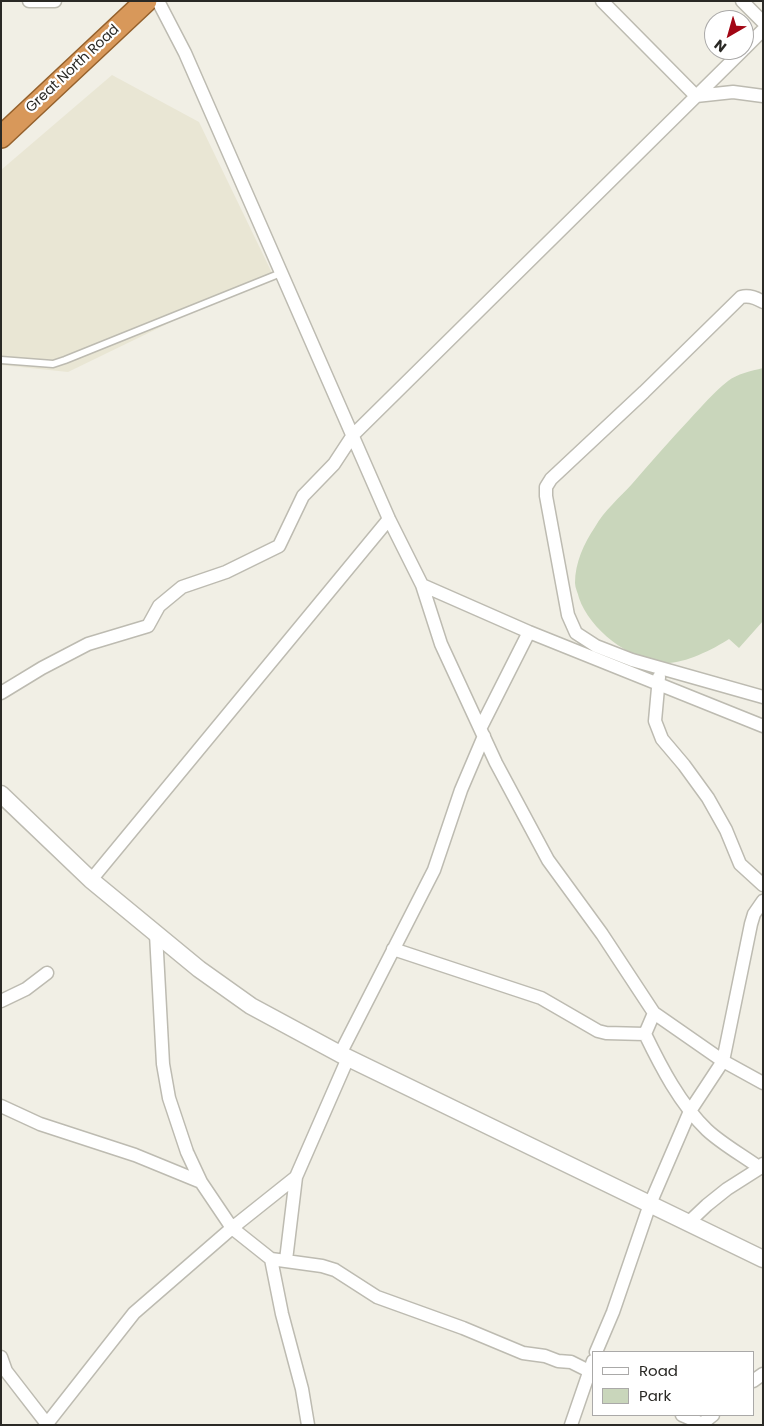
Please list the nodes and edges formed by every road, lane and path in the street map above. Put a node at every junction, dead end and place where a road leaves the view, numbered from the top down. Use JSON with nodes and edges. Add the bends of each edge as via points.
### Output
{"nodes":[{"id":1,"x":29,"y":1,"type":"edge"},
{"id":2,"x":55,"y":1,"type":"edge"},
{"id":3,"x":146,"y":1,"type":"edge"},
{"id":4,"x":158,"y":1,"type":"edge"},
{"id":5,"x":602,"y":1,"type":"edge"},
{"id":6,"x":742,"y":1,"type":"edge"},
{"id":7,"x":763,"y":22,"type":"edge"},
{"id":8,"x":732,"y":60,"type":"edge"},
{"id":9,"x":696,"y":96,"type":"junction"},
{"id":10,"x":763,"y":96,"type":"edge"},
{"id":11,"x":1,"y":137,"type":"edge"},
{"id":12,"x":281,"y":273,"type":"junction"},
{"id":13,"x":763,"y":302,"type":"edge"},
{"id":14,"x":1,"y":360,"type":"edge"},
{"id":15,"x":353,"y":435,"type":"junction"},
{"id":16,"x":390,"y":519,"type":"junction"},
{"id":17,"x":422,"y":585,"type":"junction"},
{"id":18,"x":529,"y":632,"type":"junction"},
{"id":19,"x":660,"y":668,"type":"junction"},
{"id":20,"x":658,"y":684,"type":"junction"},
{"id":21,"x":1,"y":694,"type":"edge"},
{"id":22,"x":763,"y":697,"type":"edge"},
{"id":23,"x":763,"y":726,"type":"edge"},
{"id":24,"x":483,"y":731,"type":"junction"},
{"id":25,"x":1,"y":794,"type":"edge"},
{"id":26,"x":91,"y":880,"type":"junction"},
{"id":27,"x":763,"y":886,"type":"edge"},
{"id":28,"x":763,"y":901,"type":"edge"},
{"id":29,"x":156,"y":934,"type":"junction"},
{"id":30,"x":393,"y":949,"type":"junction"},
{"id":31,"x":47,"y":973,"type":"dead end"},
{"id":32,"x":1,"y":1001,"type":"edge"},
{"id":33,"x":654,"y":1013,"type":"junction"},
{"id":34,"x":645,"y":1034,"type":"junction"},
{"id":35,"x":344,"y":1056,"type":"junction"},
{"id":36,"x":723,"y":1061,"type":"junction"},
{"id":37,"x":763,"y":1083,"type":"edge"},
{"id":38,"x":1,"y":1106,"type":"edge"},
{"id":39,"x":690,"y":1111,"type":"junction"},
{"id":40,"x":762,"y":1167,"type":"edge"},
{"id":41,"x":296,"y":1177,"type":"junction"},
{"id":42,"x":201,"y":1182,"type":"junction"},
{"id":43,"x":650,"y":1204,"type":"junction"},
{"id":44,"x":689,"y":1222,"type":"junction"},
{"id":45,"x":232,"y":1228,"type":"junction"},
{"id":46,"x":271,"y":1259,"type":"junction"},
{"id":47,"x":763,"y":1259,"type":"edge"},
{"id":48,"x":286,"y":1260,"type":"junction"},
{"id":49,"x":596,"y":1351,"type":"edge"},
{"id":50,"x":1,"y":1357,"type":"edge"},
{"id":51,"x":591,"y":1369,"type":"edge"},
{"id":52,"x":686,"y":1416,"type":"edge"},
{"id":53,"x":707,"y":1421,"type":"edge"},
{"id":54,"x":46,"y":1424,"type":"edge"},
{"id":55,"x":308,"y":1425,"type":"edge"},
{"id":56,"x":571,"y":1425,"type":"edge"}],
"edges":[{"from":1,"to":2,"type":"street"},
{"from":3,"to":11,"type":"highway","name":"Great North Road"},
{"from":4,"to":12,"type":"street"},
{"from":5,"to":9,"type":"street"},
{"from":6,"to":7,"type":"street"},
{"from":8,"to":9,"type":"street"},
{"from":9,"to":10,"type":"street","via":[[733,92]]},
{"from":9,"to":15,"type":"street"},
{"from":12,"to":14,"type":"lane","via":[[53,364]]},
{"from":12,"to":15,"type":"street"},
{"from":13,"to":19,"type":"street","via":[[748,295],[740,297],[546,487],[568,615],[576,632],[596,646]]},
{"from":15,"to":16,"type":"street"},
{"from":15,"to":21,"type":"street","via":[[334,464],[304,496],[278,546],[226,572],[182,587],[159,606],[148,626],[88,644]]},
{"from":16,"to":17,"type":"street"},
{"from":16,"to":26,"type":"street"},
{"from":17,"to":18,"type":"street"},
{"from":17,"to":24,"type":"street","via":[[441,644]]},
{"from":18,"to":20,"type":"street"},
{"from":18,"to":24,"type":"street"},
{"from":19,"to":20,"type":"street"},
{"from":19,"to":22,"type":"street"},
{"from":20,"to":23,"type":"street"},
{"from":20,"to":27,"type":"street","via":[[655,721],[662,739],[708,798],[740,864]]},
{"from":24,"to":30,"type":"street","via":[[434,870]]},
{"from":24,"to":33,"type":"street","via":[[496,763],[548,860]]},
{"from":25,"to":26,"type":"street"},
{"from":26,"to":29,"type":"street"},
{"from":28,"to":36,"type":"street","via":[[754,914]]},
{"from":29,"to":35,"type":"street","via":[[251,1006]]},
{"from":29,"to":42,"type":"street","via":[[163,1064],[169,1098]]},
{"from":30,"to":34,"type":"street","via":[[541,998],[598,1031]]},
{"from":30,"to":35,"type":"street"},
{"from":31,"to":32,"type":"street","via":[[26,989]]},
{"from":33,"to":34,"type":"street"},
{"from":33,"to":36,"type":"street"},
{"from":34,"to":39,"type":"street"},
{"from":35,"to":41,"type":"street"},
{"from":35,"to":43,"type":"street"},
{"from":36,"to":37,"type":"street"},
{"from":36,"to":39,"type":"street"},
{"from":38,"to":42,"type":"street","via":[[40,1124],[135,1155]]},
{"from":39,"to":40,"type":"street","via":[[708,1130]]},
{"from":39,"to":43,"type":"street"},
{"from":40,"to":44,"type":"street","via":[[727,1189]]},
{"from":41,"to":45,"type":"street"},
{"from":41,"to":48,"type":"street"},
{"from":42,"to":45,"type":"street"},
{"from":43,"to":44,"type":"street"},
{"from":43,"to":49,"type":"street"},
{"from":44,"to":47,"type":"street"},
{"from":45,"to":46,"type":"street"},
{"from":45,"to":54,"type":"street","via":[[134,1313]]},
{"from":46,"to":48,"type":"street"},
{"from":46,"to":55,"type":"street"},
{"from":48,"to":51,"type":"street","via":[[335,1270],[377,1297],[523,1353]]},
{"from":50,"to":54,"type":"street","via":[[6,1371]]},
{"from":51,"to":56,"type":"street"},
{"from":52,"to":53,"type":"street"}]}
